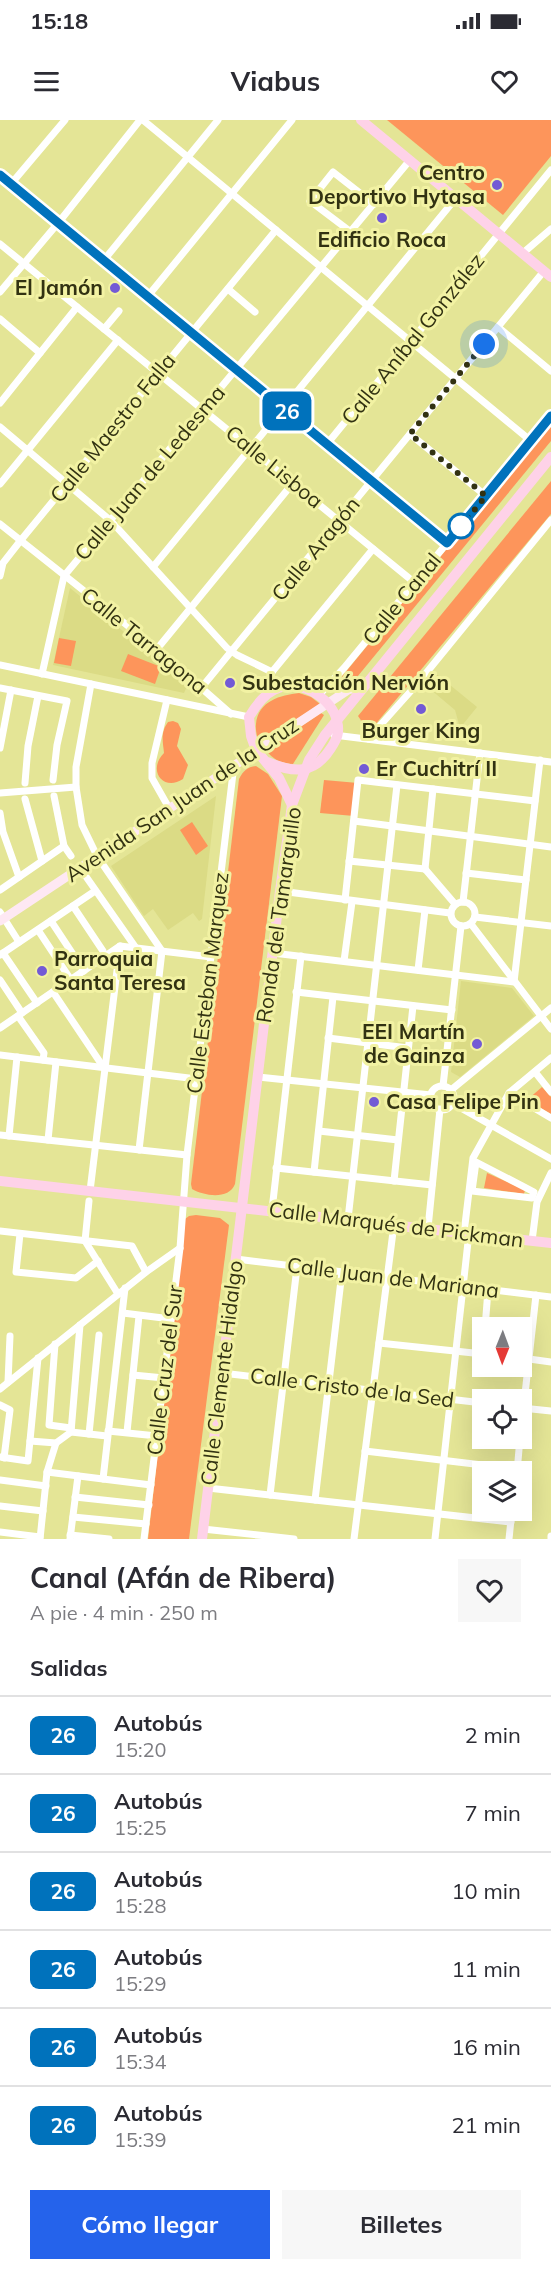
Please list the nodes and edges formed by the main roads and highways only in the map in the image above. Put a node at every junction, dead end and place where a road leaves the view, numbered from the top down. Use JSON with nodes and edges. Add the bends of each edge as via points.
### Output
{"nodes":[{"id":1,"x":361,"y":120,"type":"edge"},
{"id":2,"x":547,"y":274,"type":"edge"},
{"id":3,"x":551,"y":457,"type":"edge"},
{"id":4,"x":337,"y":719,"type":"junction"},
{"id":5,"x":267,"y":762,"type":"junction"},
{"id":6,"x":304,"y":770,"type":"junction"},
{"id":7,"x":292,"y":805,"type":"junction"},
{"id":8,"x":0,"y":1181,"type":"edge"},
{"id":9,"x":242,"y":1207,"type":"junction"},
{"id":10,"x":551,"y":1243,"type":"edge"},
{"id":11,"x":203,"y":1534,"type":"edge"}],
"edges":[{"from":1,"to":2,"type":"main road"},
{"from":3,"to":4,"type":"main road","name":"Ronda del Tamarguillo"},
{"from":4,"to":5,"type":"main road","via":[[319,695],[292,686],[275,688],[249,717],[256,750]]},
{"from":4,"to":6,"type":"main road","name":"Ronda del Tamarguillo"},
{"from":4,"to":6,"type":"main road","via":[[338,735],[321,762]]},
{"from":5,"to":6,"type":"main road"},
{"from":5,"to":7,"type":"main road"},
{"from":6,"to":7,"type":"main road","name":"Ronda del Tamarguillo"},
{"from":7,"to":9,"type":"main road","name":"Ronda del Tamarguillo"},
{"from":8,"to":9,"type":"main road","name":"Calle Marqués de Pickman","via":[[89,1196]]},
{"from":9,"to":10,"type":"main road","name":"Calle Marqués de Pickman"},
{"from":9,"to":11,"type":"main road","name":"Calle Clemente Hidalgo"}]}
